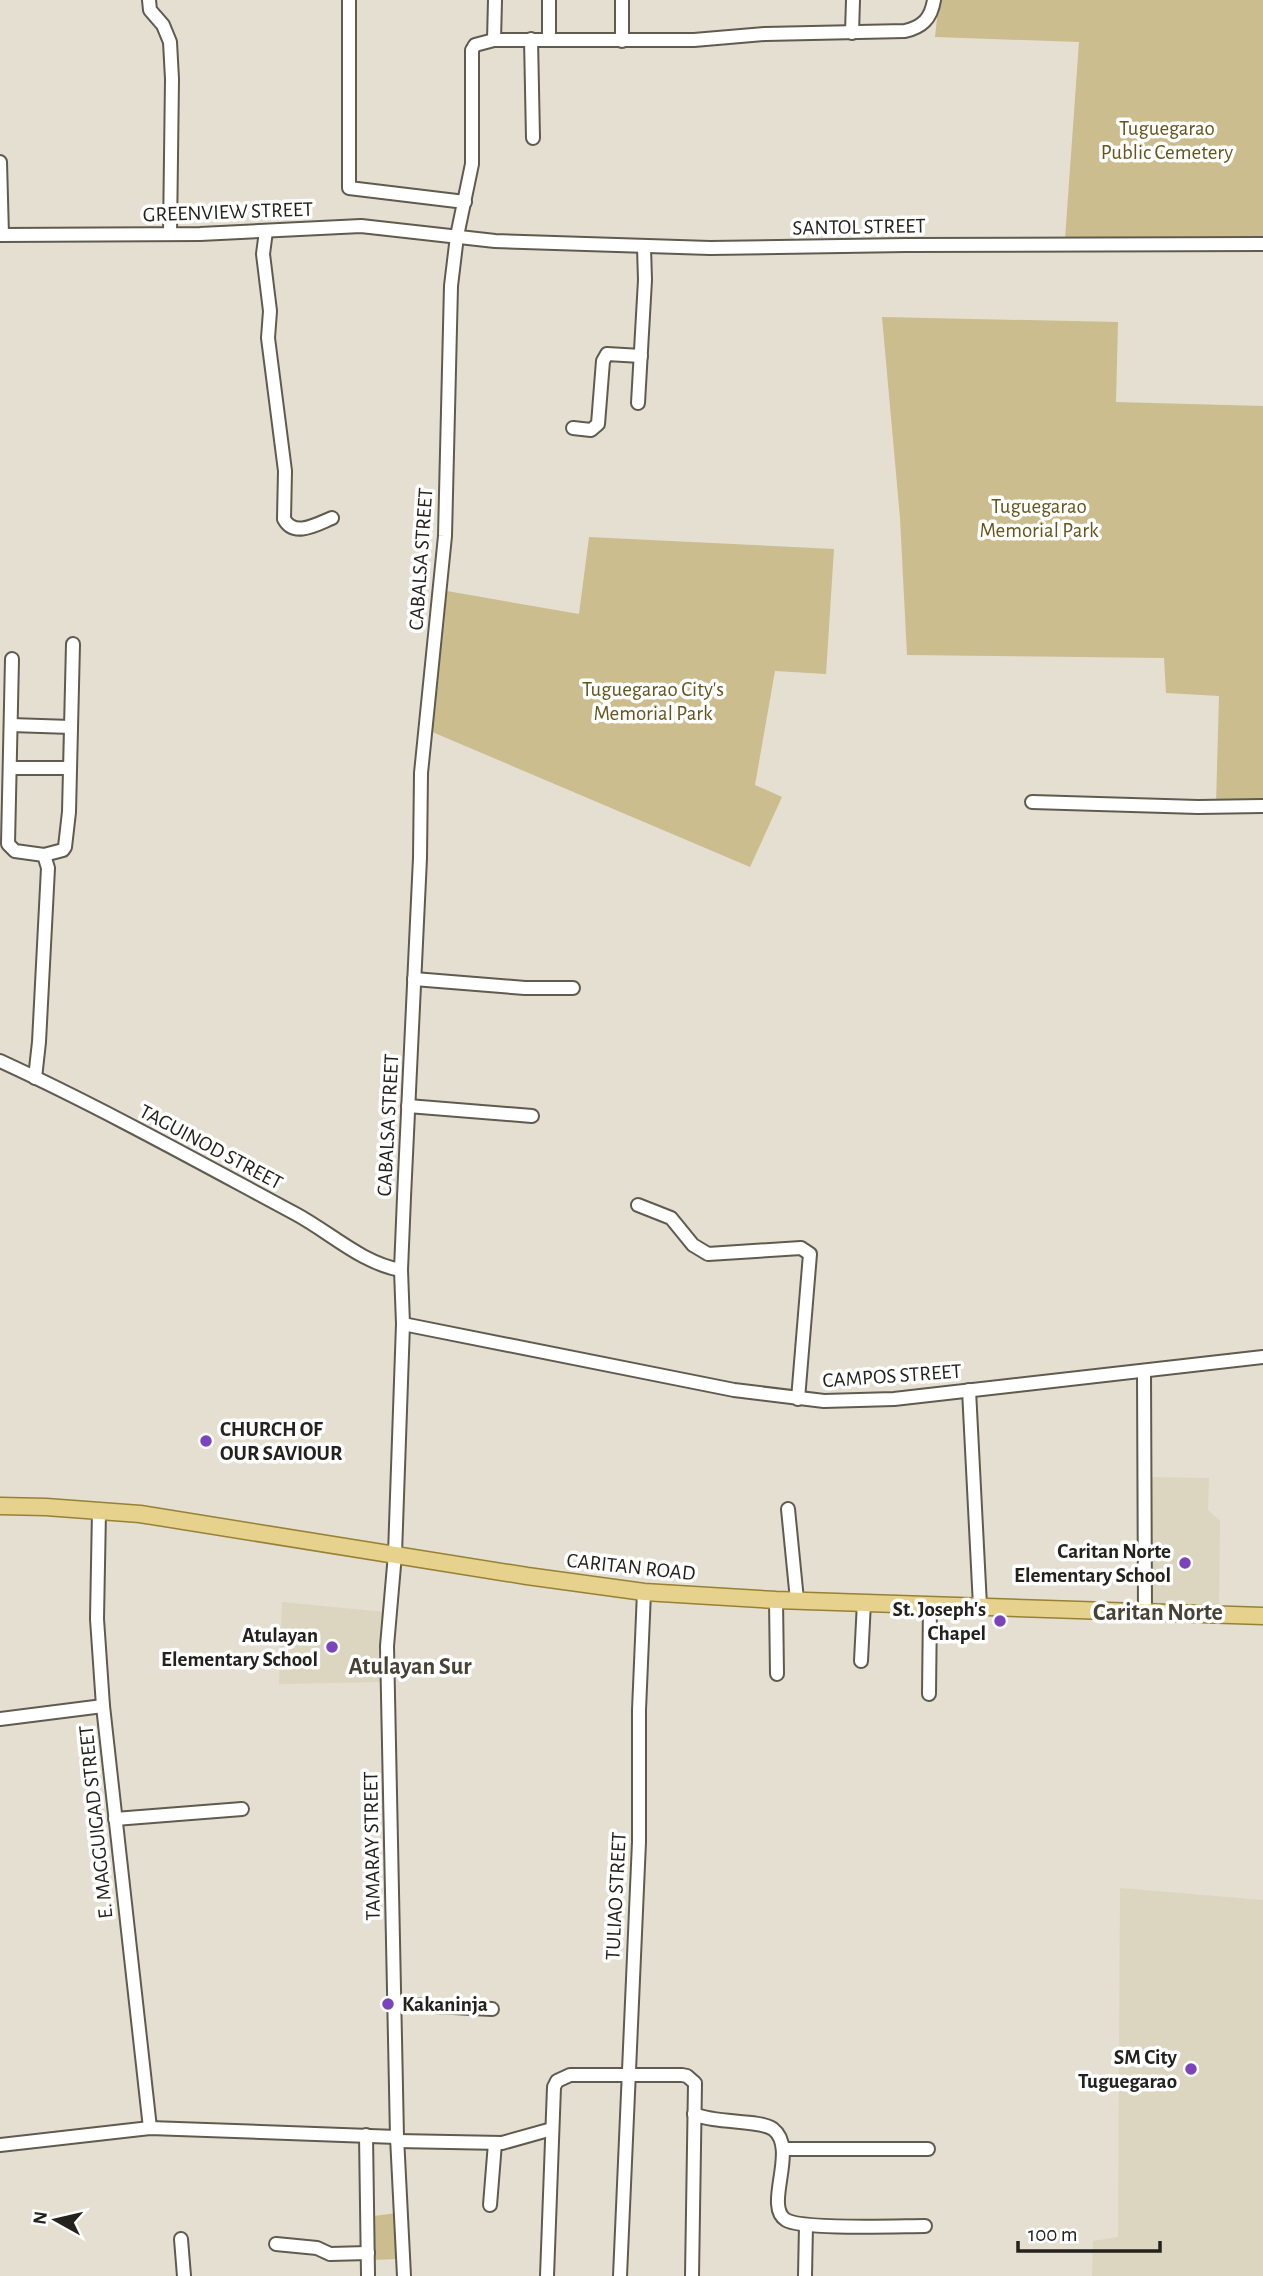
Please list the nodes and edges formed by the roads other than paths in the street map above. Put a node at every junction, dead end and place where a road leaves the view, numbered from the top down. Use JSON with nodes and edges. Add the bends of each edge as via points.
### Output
{"nodes":[{"id":1,"x":149,"y":0,"type":"edge"},
{"id":2,"x":349,"y":0,"type":"edge"},
{"id":3,"x":495,"y":0,"type":"edge"},
{"id":4,"x":549,"y":0,"type":"edge"},
{"id":5,"x":622,"y":0,"type":"edge"},
{"id":6,"x":853,"y":0,"type":"edge"},
{"id":7,"x":934,"y":0,"type":"edge"},
{"id":8,"x":852,"y":33,"type":"junction"},
{"id":9,"x":531,"y":39,"type":"junction"},
{"id":10,"x":549,"y":39,"type":"junction"},
{"id":11,"x":494,"y":40,"type":"junction"},
{"id":12,"x":622,"y":41,"type":"junction"},
{"id":13,"x":533,"y":138,"type":"dead end"},
{"id":14,"x":0,"y":162,"type":"edge"},
{"id":15,"x":465,"y":202,"type":"junction"},
{"id":16,"x":266,"y":231,"type":"junction"},
{"id":17,"x":170,"y":234,"type":"junction"},
{"id":18,"x":1,"y":235,"type":"edge"},
{"id":19,"x":457,"y":236,"type":"junction"},
{"id":20,"x":1263,"y":244,"type":"edge"},
{"id":21,"x":644,"y":247,"type":"junction"},
{"id":22,"x":641,"y":356,"type":"junction"},
{"id":23,"x":638,"y":403,"type":"dead end"},
{"id":24,"x":573,"y":428,"type":"dead end"},
{"id":25,"x":332,"y":518,"type":"dead end"},
{"id":26,"x":73,"y":644,"type":"dead end"},
{"id":27,"x":12,"y":659,"type":"dead end"},
{"id":28,"x":11,"y":726,"type":"junction"},
{"id":29,"x":71,"y":727,"type":"junction"},
{"id":30,"x":10,"y":768,"type":"junction"},
{"id":31,"x":70,"y":768,"type":"junction"},
{"id":32,"x":1032,"y":802,"type":"dead end"},
{"id":33,"x":1263,"y":806,"type":"edge"},
{"id":34,"x":44,"y":855,"type":"junction"},
{"id":35,"x":414,"y":979,"type":"junction"},
{"id":36,"x":573,"y":988,"type":"dead end"},
{"id":37,"x":0,"y":1061,"type":"edge"},
{"id":38,"x":35,"y":1078,"type":"junction"},
{"id":39,"x":408,"y":1106,"type":"junction"},
{"id":40,"x":532,"y":1116,"type":"dead end"},
{"id":41,"x":638,"y":1205,"type":"dead end"},
{"id":42,"x":401,"y":1270,"type":"junction"},
{"id":43,"x":403,"y":1324,"type":"junction"},
{"id":44,"x":1263,"y":1357,"type":"edge"},
{"id":45,"x":1144,"y":1372,"type":"junction"},
{"id":46,"x":969,"y":1390,"type":"junction"},
{"id":47,"x":798,"y":1399,"type":"junction"},
{"id":48,"x":0,"y":1506,"type":"edge"},
{"id":49,"x":789,"y":1509,"type":"dead end"},
{"id":50,"x":99,"y":1511,"type":"junction"},
{"id":51,"x":395,"y":1554,"type":"junction"},
{"id":52,"x":644,"y":1592,"type":"junction"},
{"id":53,"x":776,"y":1600,"type":"junction"},
{"id":54,"x":797,"y":1600,"type":"junction"},
{"id":55,"x":864,"y":1602,"type":"junction"},
{"id":56,"x":930,"y":1605,"type":"junction"},
{"id":57,"x":980,"y":1606,"type":"junction"},
{"id":58,"x":1145,"y":1612,"type":"junction"},
{"id":59,"x":1263,"y":1616,"type":"edge"},
{"id":60,"x":861,"y":1661,"type":"dead end"},
{"id":61,"x":777,"y":1674,"type":"dead end"},
{"id":62,"x":929,"y":1694,"type":"dead end"},
{"id":63,"x":103,"y":1706,"type":"junction"},
{"id":64,"x":0,"y":1719,"type":"edge"},
{"id":65,"x":242,"y":1809,"type":"dead end"},
{"id":66,"x":115,"y":1819,"type":"junction"},
{"id":67,"x":395,"y":2004,"type":"junction"},
{"id":68,"x":492,"y":2009,"type":"dead end"},
{"id":69,"x":627,"y":2075,"type":"junction"},
{"id":70,"x":694,"y":2114,"type":"junction"},
{"id":71,"x":150,"y":2128,"type":"junction"},
{"id":72,"x":552,"y":2129,"type":"junction"},
{"id":73,"x":366,"y":2134,"type":"junction"},
{"id":74,"x":397,"y":2139,"type":"junction"},
{"id":75,"x":495,"y":2143,"type":"junction"},
{"id":76,"x":0,"y":2145,"type":"edge"},
{"id":77,"x":783,"y":2149,"type":"junction"},
{"id":78,"x":928,"y":2149,"type":"dead end"},
{"id":79,"x":490,"y":2205,"type":"dead end"},
{"id":80,"x":806,"y":2225,"type":"junction"},
{"id":81,"x":925,"y":2226,"type":"dead end"},
{"id":82,"x":181,"y":2239,"type":"dead end"},
{"id":83,"x":276,"y":2244,"type":"dead end"},
{"id":84,"x":368,"y":2253,"type":"junction"},
{"id":85,"x":368,"y":2275,"type":"edge"},
{"id":86,"x":184,"y":2276,"type":"edge"},
{"id":87,"x":404,"y":2276,"type":"edge"},
{"id":88,"x":547,"y":2276,"type":"edge"},
{"id":89,"x":620,"y":2276,"type":"edge"},
{"id":90,"x":692,"y":2276,"type":"edge"},
{"id":91,"x":805,"y":2276,"type":"edge"}],
"edges":[{"from":1,"to":17,"type":"street","via":[[170,42]]},
{"from":2,"to":15,"type":"street","via":[[349,188]]},
{"from":3,"to":11,"type":"street"},
{"from":4,"to":10,"type":"street"},
{"from":5,"to":12,"type":"street"},
{"from":6,"to":8,"type":"street"},
{"from":7,"to":8,"type":"street","via":[[929,16],[916,28]]},
{"from":8,"to":12,"type":"street"},
{"from":9,"to":10,"type":"street"},
{"from":9,"to":11,"type":"street"},
{"from":9,"to":13,"type":"street"},
{"from":10,"to":12,"type":"street"},
{"from":11,"to":15,"type":"street","name":"CABALSA STREET","via":[[472,50],[474,143]]},
{"from":14,"to":18,"type":"street"},
{"from":15,"to":19,"type":"street","name":"CABALSA STREET"},
{"from":16,"to":17,"type":"street","name":"GREENVIEW STREET"},
{"from":16,"to":19,"type":"street","name":"GREENVIEW STREET","via":[[376,226]]},
{"from":16,"to":25,"type":"street","via":[[268,338],[285,471],[284,519],[299,529]]},
{"from":17,"to":18,"type":"street","name":"GREENVIEW STREET"},
{"from":19,"to":21,"type":"street","name":"SANTOL STREET"},
{"from":19,"to":35,"type":"street","name":"CABALSA STREET","via":[[449,318],[445,536],[421,774]]},
{"from":20,"to":21,"type":"street","name":"SANTOL STREET"},
{"from":21,"to":22,"type":"street"},
{"from":22,"to":23,"type":"street"},
{"from":22,"to":24,"type":"street","via":[[607,355],[598,424],[591,430]]},
{"from":26,"to":29,"type":"street"},
{"from":27,"to":28,"type":"street"},
{"from":28,"to":29,"type":"street"},
{"from":28,"to":30,"type":"street"},
{"from":29,"to":31,"type":"street"},
{"from":30,"to":31,"type":"street"},
{"from":30,"to":34,"type":"street","via":[[8,844],[15,851]]},
{"from":31,"to":34,"type":"street","via":[[65,847]]},
{"from":32,"to":33,"type":"street"},
{"from":34,"to":38,"type":"street","via":[[48,868]]},
{"from":35,"to":36,"type":"street"},
{"from":35,"to":39,"type":"street","name":"CABALSA STREET"},
{"from":37,"to":38,"type":"street","name":"TAGUINOD STREET"},
{"from":38,"to":42,"type":"street","name":"TAGUINOD STREET","via":[[323,1229],[373,1263]]},
{"from":39,"to":40,"type":"street"},
{"from":39,"to":42,"type":"street","name":"CABALSA STREET"},
{"from":41,"to":47,"type":"street","via":[[671,1218],[693,1245],[708,1254],[802,1248],[810,1254]]},
{"from":42,"to":43,"type":"street","name":"CABALSA STREET"},
{"from":43,"to":47,"type":"street","name":"CAMPOS STREET"},
{"from":43,"to":51,"type":"street","name":"CABALSA STREET"},
{"from":44,"to":45,"type":"street","name":"CAMPOS STREET"},
{"from":45,"to":46,"type":"street","name":"CAMPOS STREET"},
{"from":45,"to":58,"type":"street"},
{"from":46,"to":47,"type":"street","name":"CAMPOS STREET","via":[[851,1401]]},
{"from":46,"to":57,"type":"street"},
{"from":48,"to":50,"type":"main road","name":"CARITAN ROAD"},
{"from":49,"to":54,"type":"street"},
{"from":50,"to":51,"type":"main road","name":"CARITAN ROAD"},
{"from":50,"to":63,"type":"street","name":"E. MAGGUIGAD STREET","via":[[97,1619]]},
{"from":51,"to":52,"type":"main road","name":"CARITAN ROAD"},
{"from":51,"to":67,"type":"street","name":"TAMARAY STREET","via":[[387,1671]]},
{"from":52,"to":53,"type":"main road","name":"CARITAN ROAD"},
{"from":52,"to":69,"type":"street","name":"TULIAO STREET","via":[[639,1842]]},
{"from":53,"to":54,"type":"main road","name":"CARITAN ROAD"},
{"from":53,"to":61,"type":"street"},
{"from":54,"to":55,"type":"main road","name":"CARITAN ROAD"},
{"from":55,"to":56,"type":"main road","name":"CARITAN ROAD"},
{"from":55,"to":60,"type":"street"},
{"from":56,"to":57,"type":"main road","name":"CARITAN ROAD"},
{"from":56,"to":62,"type":"street"},
{"from":57,"to":58,"type":"main road","name":"CARITAN ROAD"},
{"from":58,"to":59,"type":"main road","name":"CARITAN ROAD"},
{"from":63,"to":64,"type":"street"},
{"from":63,"to":66,"type":"street","name":"E. MAGGUIGAD STREET"},
{"from":65,"to":66,"type":"street"},
{"from":66,"to":71,"type":"street","name":"E. MAGGUIGAD STREET"},
{"from":67,"to":68,"type":"street"},
{"from":67,"to":74,"type":"street","name":"TAMARAY STREET"},
{"from":69,"to":70,"type":"street","via":[[687,2076],[695,2084]]},
{"from":69,"to":72,"type":"street","via":[[570,2075],[557,2081]]},
{"from":69,"to":89,"type":"street","name":"TULIAO STREET"},
{"from":70,"to":77,"type":"street","via":[[767,2126],[779,2135]]},
{"from":70,"to":90,"type":"street"},
{"from":71,"to":73,"type":"street"},
{"from":71,"to":76,"type":"street"},
{"from":72,"to":75,"type":"street"},
{"from":72,"to":88,"type":"street"},
{"from":73,"to":74,"type":"street"},
{"from":73,"to":84,"type":"street"},
{"from":74,"to":75,"type":"street"},
{"from":74,"to":87,"type":"street","name":"TAMARAY STREET"},
{"from":75,"to":79,"type":"street"},
{"from":77,"to":78,"type":"street"},
{"from":77,"to":80,"type":"street","via":[[779,2212],[787,2221]]},
{"from":80,"to":81,"type":"street"},
{"from":80,"to":91,"type":"street"},
{"from":82,"to":86,"type":"street"},
{"from":83,"to":84,"type":"street","via":[[317,2248],[330,2254]]},
{"from":84,"to":85,"type":"street"}]}
